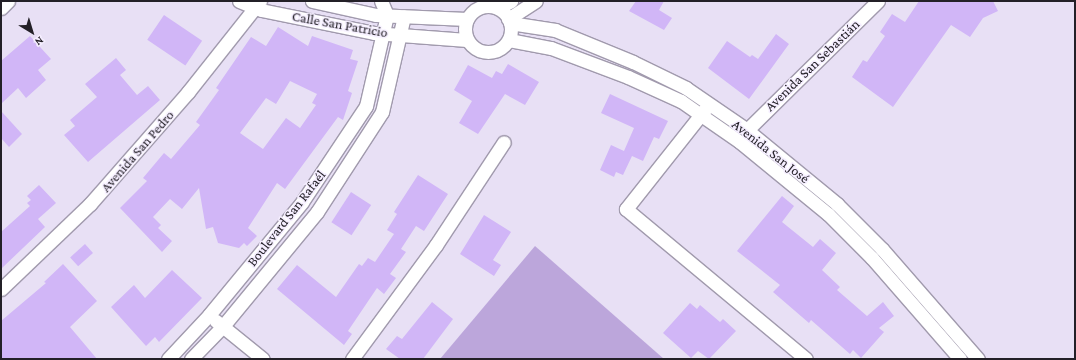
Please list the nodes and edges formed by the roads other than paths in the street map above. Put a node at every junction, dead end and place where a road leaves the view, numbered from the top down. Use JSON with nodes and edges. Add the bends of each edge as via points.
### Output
{"nodes":[{"id":1,"x":8,"y":1,"type":"edge"},
{"id":2,"x":239,"y":1,"type":"edge"},
{"id":3,"x":312,"y":1,"type":"edge"},
{"id":4,"x":381,"y":1,"type":"edge"},
{"id":5,"x":511,"y":1,"type":"edge"},
{"id":6,"x":536,"y":1,"type":"edge"},
{"id":7,"x":878,"y":1,"type":"edge"},
{"id":8,"x":257,"y":4,"type":"edge"},
{"id":9,"x":1,"y":8,"type":"edge"},
{"id":10,"x":498,"y":8,"type":"junction"},
{"id":11,"x":387,"y":15,"type":"junction"},
{"id":12,"x":404,"y":16,"type":"junction"},
{"id":13,"x":467,"y":20,"type":"junction"},
{"id":14,"x":509,"y":21,"type":"junction"},
{"id":15,"x":383,"y":32,"type":"junction"},
{"id":16,"x":401,"y":34,"type":"junction"},
{"id":17,"x":467,"y":40,"type":"junction"},
{"id":18,"x":508,"y":40,"type":"junction"},
{"id":19,"x":710,"y":104,"type":"junction"},
{"id":20,"x":701,"y":115,"type":"junction"},
{"id":21,"x":747,"y":130,"type":"junction"},
{"id":22,"x":504,"y":142,"type":"dead end"},
{"id":23,"x":1,"y":289,"type":"edge"},
{"id":24,"x":209,"y":315,"type":"junction"},
{"id":25,"x":223,"y":326,"type":"junction"},
{"id":26,"x":168,"y":359,"type":"edge"},
{"id":27,"x":191,"y":359,"type":"edge"},
{"id":28,"x":263,"y":359,"type":"edge"},
{"id":29,"x":352,"y":359,"type":"edge"},
{"id":30,"x":806,"y":359,"type":"edge"},
{"id":31,"x":960,"y":359,"type":"edge"},
{"id":32,"x":978,"y":359,"type":"edge"}],
"edges":[{"from":1,"to":9,"type":"street"},
{"from":2,"to":8,"type":"street","name":"Calle San Patricio"},
{"from":3,"to":11,"type":"street","name":"Calle San Patricio"},
{"from":4,"to":11,"type":"street"},
{"from":5,"to":10,"type":"street"},
{"from":6,"to":14,"type":"street"},
{"from":7,"to":21,"type":"street","name":"Avenida San Sebastián"},
{"from":8,"to":15,"type":"street","name":"Calle San Patricio"},
{"from":8,"to":23,"type":"street","name":"Avenida San Pedro","via":[[188,92],[90,204]]},
{"from":10,"to":13,"type":"street","via":[[484,7],[471,14]]},
{"from":10,"to":14,"type":"street"},
{"from":11,"to":12,"type":"street","name":"Calle San Patricio"},
{"from":11,"to":15,"type":"street","name":"Boulevard San Rafaél"},
{"from":12,"to":13,"type":"street","name":"Calle San Patricio"},
{"from":12,"to":16,"type":"street","name":"Boulevard San Rafaél"},
{"from":13,"to":17,"type":"street"},
{"from":14,"to":18,"type":"street"},
{"from":14,"to":19,"type":"street","name":"Avenida San José","via":[[555,30],[640,65],[686,88]]},
{"from":15,"to":16,"type":"street","name":"Calle San Patricio"},
{"from":15,"to":24,"type":"street","name":"Boulevard San Rafaél","via":[[366,106],[302,202]]},
{"from":16,"to":17,"type":"street","name":"Calle San Patricio"},
{"from":16,"to":25,"type":"street","name":"Boulevard San Rafaél","via":[[382,112],[316,212]]},
{"from":17,"to":18,"type":"street","via":[[484,52],[498,50]]},
{"from":18,"to":20,"type":"street","name":"Avenida San José","via":[[551,48],[628,77],[681,101]]},
{"from":19,"to":20,"type":"street"},
{"from":19,"to":21,"type":"street","name":"Avenida San José"},
{"from":20,"to":30,"type":"street","via":[[626,209]]},
{"from":20,"to":31,"type":"street","name":"Avenida San José","via":[[740,142],[828,214],[872,258]]},
{"from":21,"to":32,"type":"street","name":"Avenida San José","via":[[837,204],[882,249]]},
{"from":22,"to":29,"type":"street","via":[[436,245]]},
{"from":24,"to":25,"type":"street"},
{"from":24,"to":26,"type":"street","name":"Boulevard San Rafaél"},
{"from":25,"to":27,"type":"street","name":"Boulevard San Rafaél"},
{"from":25,"to":28,"type":"street"}]}
